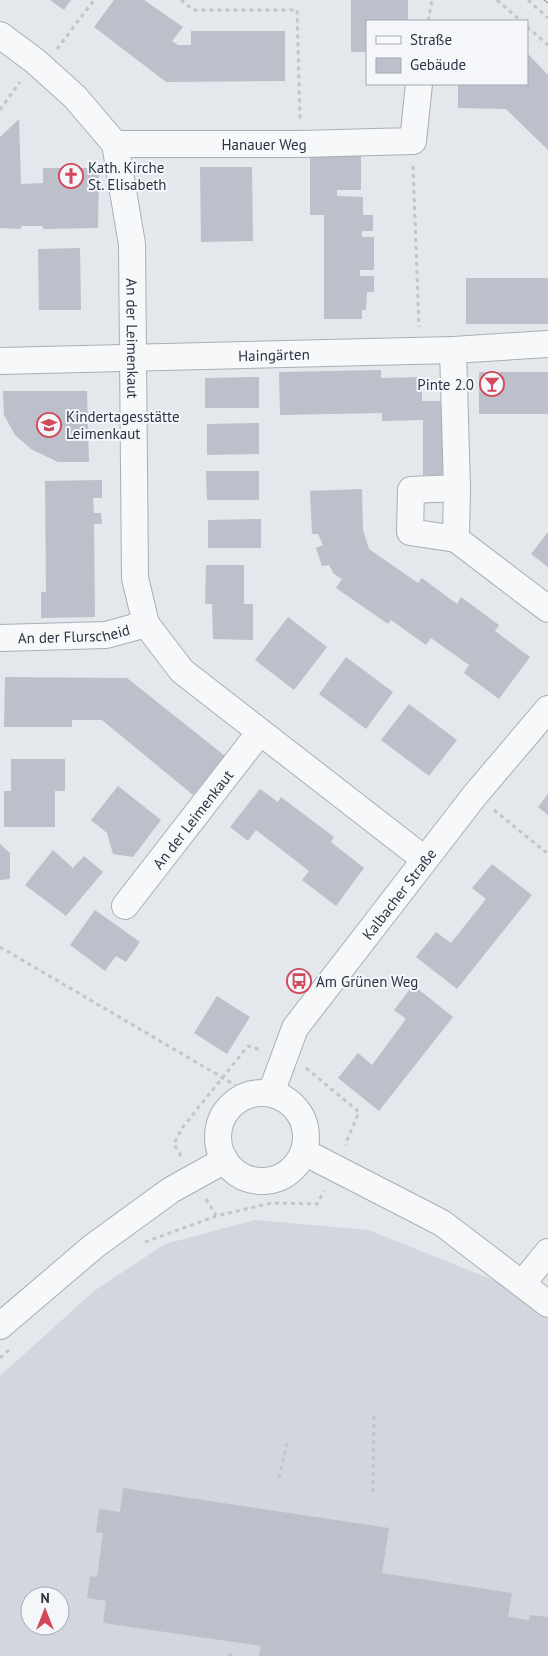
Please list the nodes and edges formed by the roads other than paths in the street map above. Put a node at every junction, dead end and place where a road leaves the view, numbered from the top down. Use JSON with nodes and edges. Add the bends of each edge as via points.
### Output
{"nodes":[{"id":1,"x":0,"y":36,"type":"edge"},
{"id":2,"x":419,"y":85,"type":"edge"},
{"id":3,"x":115,"y":144,"type":"junction"},
{"id":4,"x":548,"y":344,"type":"edge"},
{"id":5,"x":454,"y":350,"type":"junction"},
{"id":6,"x":134,"y":358,"type":"junction"},
{"id":7,"x":0,"y":361,"type":"edge"},
{"id":8,"x":457,"y":488,"type":"junction"},
{"id":9,"x":456,"y":540,"type":"junction"},
{"id":10,"x":548,"y":609,"type":"edge"},
{"id":11,"x":146,"y":624,"type":"junction"},
{"id":12,"x":0,"y":638,"type":"edge"},
{"id":13,"x":548,"y":709,"type":"edge"},
{"id":14,"x":260,"y":732,"type":"junction"},
{"id":15,"x":424,"y":859,"type":"junction"},
{"id":16,"x":124,"y":906,"type":"dead end"},
{"id":17,"x":261,"y":1094,"type":"junction"},
{"id":18,"x":304,"y":1152,"type":"junction"},
{"id":19,"x":225,"y":1160,"type":"junction"},
{"id":20,"x":548,"y":1252,"type":"edge"},
{"id":21,"x":522,"y":1284,"type":"junction"},
{"id":22,"x":548,"y":1304,"type":"edge"},
{"id":23,"x":7,"y":1336,"type":"edge"}],
"edges":[{"from":1,"to":3,"type":"street","via":[[35,61],[75,97]]},
{"from":2,"to":3,"type":"street","name":"Hanauer Weg","via":[[412,141]]},
{"from":3,"to":6,"type":"street","name":"An der Leimenkaut","via":[[132,244]]},
{"from":4,"to":5,"type":"street","name":"Haingärten"},
{"from":5,"to":6,"type":"street","name":"Haingärten"},
{"from":5,"to":8,"type":"street"},
{"from":6,"to":7,"type":"street","name":"Haingärten"},
{"from":6,"to":11,"type":"street","name":"An der Leimenkaut","via":[[135,578]]},
{"from":8,"to":9,"type":"street"},
{"from":8,"to":9,"type":"street","via":[[411,490],[410,532]]},
{"from":9,"to":10,"type":"street"},
{"from":11,"to":12,"type":"street","name":"An der Flurscheid","via":[[106,635]]},
{"from":11,"to":14,"type":"street","name":"An der Leimenkaut","via":[[182,671]]},
{"from":13,"to":15,"type":"street","name":"Kalbacher Straße"},
{"from":14,"to":15,"type":"street","name":"An der Leimenkaut"},
{"from":14,"to":16,"type":"street","name":"An der Leimenkaut"},
{"from":15,"to":17,"type":"street","name":"Kalbacher Straße","via":[[295,1028]]},
{"from":17,"to":18,"type":"street","via":[[285,1099],[296,1109],[304,1122],[307,1137]]},
{"from":17,"to":19,"type":"street","via":[[238,1099],[221,1120],[219,1140]]},
{"from":18,"to":19,"type":"street","via":[[287,1174],[260,1181],[234,1171]]},
{"from":18,"to":21,"type":"street","via":[[442,1223]]},
{"from":19,"to":23,"type":"street","via":[[171,1190],[94,1246]]},
{"from":20,"to":21,"type":"street"},
{"from":21,"to":22,"type":"street"}]}
